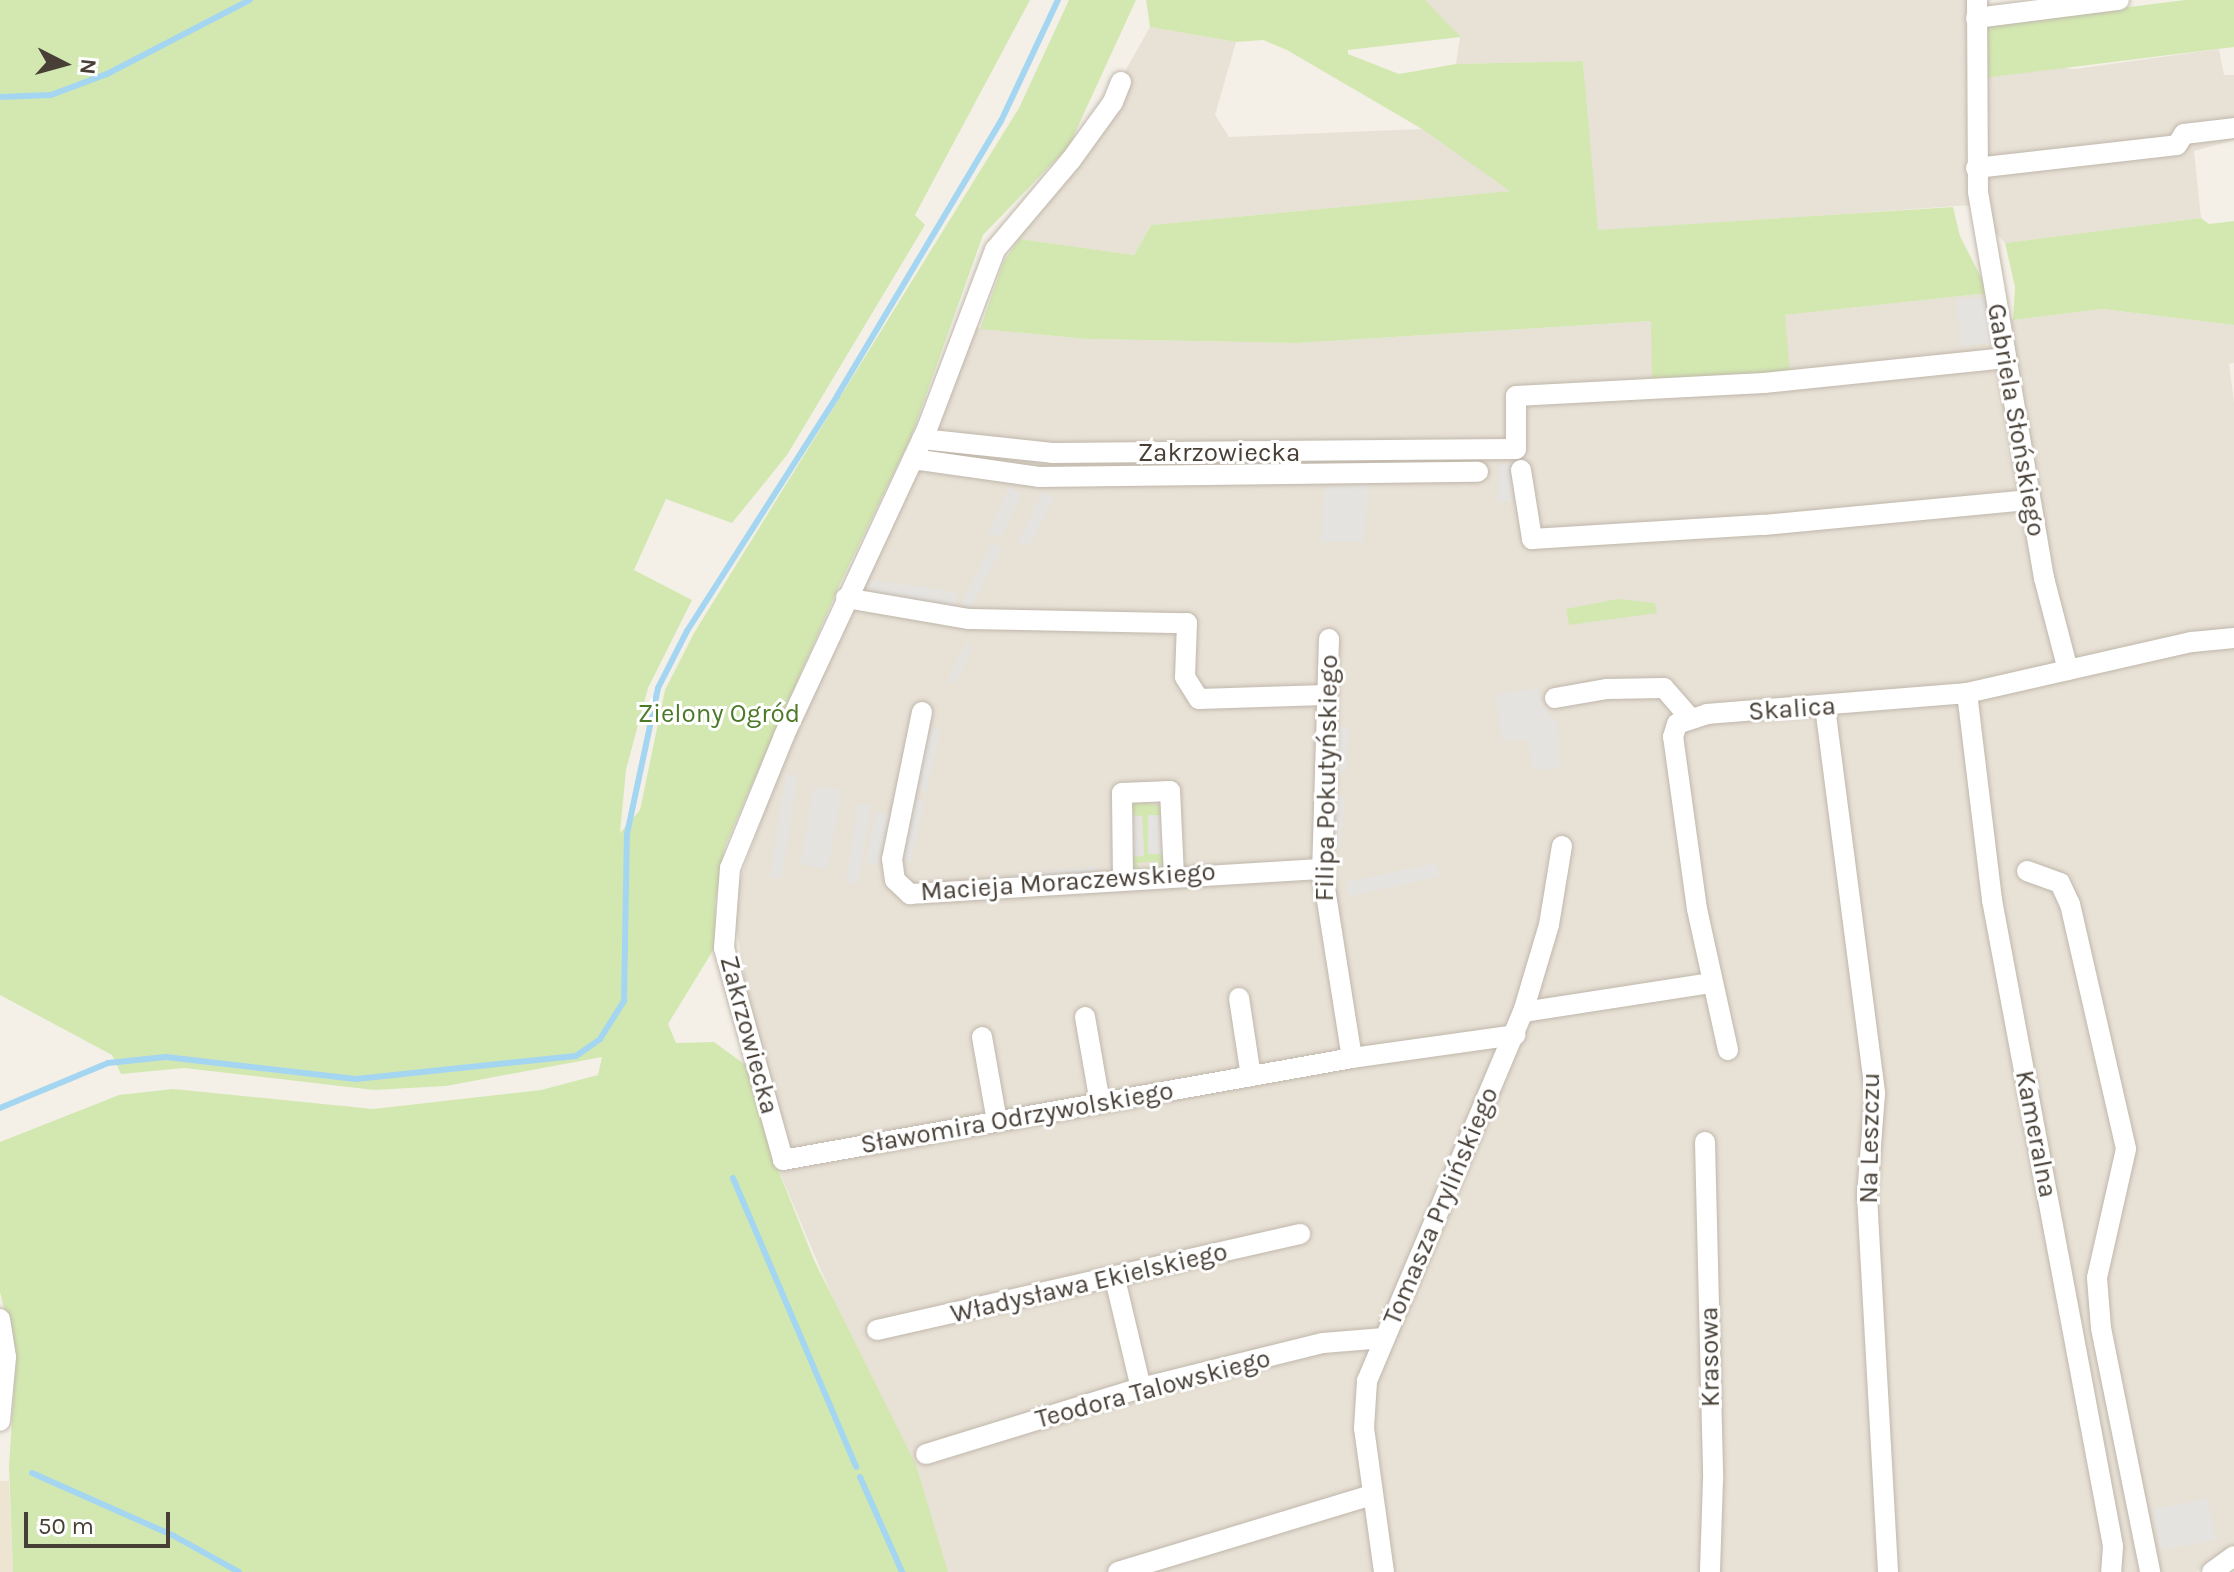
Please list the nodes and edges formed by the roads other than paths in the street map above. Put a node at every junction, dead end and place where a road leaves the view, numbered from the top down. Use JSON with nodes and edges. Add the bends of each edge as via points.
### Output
{"nodes":[{"id":1,"x":2119,"y":0,"type":"edge"},
{"id":2,"x":1977,"y":9,"type":"edge"},
{"id":3,"x":1121,"y":82,"type":"dead end"},
{"id":4,"x":2234,"y":128,"type":"edge"},
{"id":5,"x":1976,"y":168,"type":"junction"},
{"id":6,"x":2004,"y":358,"type":"junction"},
{"id":7,"x":922,"y":439,"type":"junction"},
{"id":8,"x":913,"y":459,"type":"junction"},
{"id":9,"x":1521,"y":470,"type":"dead end"},
{"id":10,"x":1478,"y":472,"type":"dead end"},
{"id":11,"x":2030,"y":500,"type":"junction"},
{"id":12,"x":846,"y":598,"type":"junction"},
{"id":13,"x":2234,"y":638,"type":"edge"},
{"id":14,"x":1329,"y":639,"type":"dead end"},
{"id":15,"x":2068,"y":670,"type":"junction"},
{"id":16,"x":1967,"y":693,"type":"junction"},
{"id":17,"x":1325,"y":695,"type":"junction"},
{"id":18,"x":1555,"y":698,"type":"dead end"},
{"id":19,"x":1825,"y":707,"type":"junction"},
{"id":20,"x":922,"y":712,"type":"dead end"},
{"id":21,"x":1688,"y":716,"type":"junction"},
{"id":22,"x":1562,"y":846,"type":"dead end"},
{"id":23,"x":1322,"y":869,"type":"junction"},
{"id":24,"x":2027,"y":871,"type":"dead end"},
{"id":25,"x":1174,"y":875,"type":"junction"},
{"id":26,"x":1123,"y":878,"type":"junction"},
{"id":27,"x":1710,"y":983,"type":"junction"},
{"id":28,"x":1239,"y":998,"type":"dead end"},
{"id":29,"x":1523,"y":1012,"type":"junction"},
{"id":30,"x":1085,"y":1017,"type":"dead end"},
{"id":31,"x":1515,"y":1035,"type":"junction"},
{"id":32,"x":982,"y":1037,"type":"dead end"},
{"id":33,"x":1728,"y":1050,"type":"dead end"},
{"id":34,"x":1352,"y":1058,"type":"junction"},
{"id":35,"x":1251,"y":1076,"type":"junction"},
{"id":36,"x":1100,"y":1103,"type":"junction"},
{"id":37,"x":997,"y":1121,"type":"junction"},
{"id":38,"x":1705,"y":1142,"type":"dead end"},
{"id":39,"x":783,"y":1160,"type":"joint"},
{"id":40,"x":1300,"y":1234,"type":"dead end"},
{"id":41,"x":1115,"y":1279,"type":"junction"},
{"id":42,"x":0,"y":1319,"type":"edge"},
{"id":43,"x":877,"y":1330,"type":"dead end"},
{"id":44,"x":1384,"y":1338,"type":"junction"},
{"id":45,"x":1141,"y":1388,"type":"junction"},
{"id":46,"x":0,"y":1421,"type":"edge"},
{"id":47,"x":926,"y":1454,"type":"dead end"},
{"id":48,"x":1372,"y":1495,"type":"junction"},
{"id":49,"x":2234,"y":1556,"type":"edge"},
{"id":50,"x":1118,"y":1572,"type":"edge"},
{"id":51,"x":1384,"y":1572,"type":"edge"},
{"id":52,"x":1710,"y":1572,"type":"edge"},
{"id":53,"x":1888,"y":1572,"type":"edge"},
{"id":54,"x":2111,"y":1572,"type":"edge"},
{"id":55,"x":2150,"y":1572,"type":"edge"},
{"id":56,"x":2212,"y":1572,"type":"edge"}],
"edges":[{"from":1,"to":2,"type":"street"},
{"from":2,"to":5,"type":"street","name":"Gabriela Słońskiego"},
{"from":3,"to":7,"type":"street","name":"Zakrzowiecka","via":[[1071,160],[995,250]]},
{"from":4,"to":5,"type":"street","via":[[2184,134],[2177,145]]},
{"from":5,"to":6,"type":"street","name":"Gabriela Słońskiego"},
{"from":6,"to":7,"type":"street","name":"Zakrzowiecka","via":[[1764,383],[1516,396],[1516,449],[1052,453]]},
{"from":6,"to":11,"type":"street","name":"Gabriela Słońskiego"},
{"from":7,"to":8,"type":"street","name":"Zakrzowiecka"},
{"from":8,"to":10,"type":"street","name":"Zakrzowiecka","via":[[1039,477]]},
{"from":8,"to":12,"type":"street","name":"Zakrzowiecka"},
{"from":9,"to":11,"type":"street","via":[[1532,539],[1764,525]]},
{"from":11,"to":15,"type":"street","name":"Gabriela Słońskiego"},
{"from":12,"to":17,"type":"street","via":[[969,619],[1187,623],[1185,677],[1199,699]]},
{"from":12,"to":39,"type":"street","name":"Zakrzowiecka","via":[[784,736],[726,887],[724,948]]},
{"from":13,"to":15,"type":"street","name":"Skalica"},
{"from":14,"to":17,"type":"street","name":"Filipa Pokutyńskiego"},
{"from":15,"to":16,"type":"street","name":"Skalica"},
{"from":16,"to":19,"type":"street","name":"Skalica"},
{"from":16,"to":54,"type":"street","name":"Kameralna","via":[[1992,900],[2113,1546]]},
{"from":17,"to":23,"type":"street","name":"Filipa Pokutyńskiego"},
{"from":18,"to":21,"type":"street","via":[[1607,689],[1664,688]]},
{"from":19,"to":21,"type":"street","name":"Skalica"},
{"from":19,"to":53,"type":"street","name":"Na Leszczu","via":[[1875,1094],[1867,1196]]},
{"from":20,"to":26,"type":"street","name":"Macieja Moraczewskiego","via":[[892,859],[895,880],[904,890],[929,896]]},
{"from":21,"to":27,"type":"street","via":[[1677,724],[1673,737]]},
{"from":22,"to":29,"type":"street","name":"Tomasza Prylińskiego","via":[[1549,925]]},
{"from":23,"to":25,"type":"street","name":"Macieja Moraczewskiego"},
{"from":23,"to":34,"type":"street","name":"Filipa Pokutyńskiego"},
{"from":24,"to":55,"type":"street","via":[[2060,883],[2070,904],[2126,1149],[2097,1278],[2101,1328]]},
{"from":25,"to":26,"type":"street","name":"Macieja Moraczewskiego"},
{"from":25,"to":26,"type":"street","via":[[1170,791],[1122,793]]},
{"from":27,"to":29,"type":"street"},
{"from":27,"to":33,"type":"street"},
{"from":28,"to":35,"type":"street"},
{"from":29,"to":31,"type":"street","name":"Tomasza Prylińskiego"},
{"from":30,"to":36,"type":"street"},
{"from":31,"to":34,"type":"street","name":"Sławomira Odrzywolskiego"},
{"from":31,"to":44,"type":"street","name":"Tomasza Prylińskiego"},
{"from":32,"to":37,"type":"street"},
{"from":34,"to":35,"type":"street","name":"Sławomira Odrzywolskiego"},
{"from":35,"to":36,"type":"street","name":"Sławomira Odrzywolskiego"},
{"from":36,"to":37,"type":"street","name":"Sławomira Odrzywolskiego"},
{"from":37,"to":39,"type":"street","name":"Sławomira Odrzywolskiego"},
{"from":38,"to":52,"type":"street","name":"Krasowa","via":[[1713,1480]]},
{"from":40,"to":41,"type":"street","name":"Władysława Ekielskiego"},
{"from":41,"to":43,"type":"street","name":"Władysława Ekielskiego"},
{"from":41,"to":45,"type":"street"},
{"from":42,"to":46,"type":"street","via":[[6,1357]]},
{"from":44,"to":45,"type":"street","name":"Teodora Talowskiego","via":[[1323,1343]]},
{"from":44,"to":48,"type":"street","name":"Tomasza Prylińskiego","via":[[1367,1381],[1364,1428]]},
{"from":45,"to":47,"type":"street","name":"Teodora Talowskiego"},
{"from":48,"to":50,"type":"street"},
{"from":48,"to":51,"type":"street","name":"Tomasza Prylińskiego"},
{"from":49,"to":56,"type":"street"}]}
